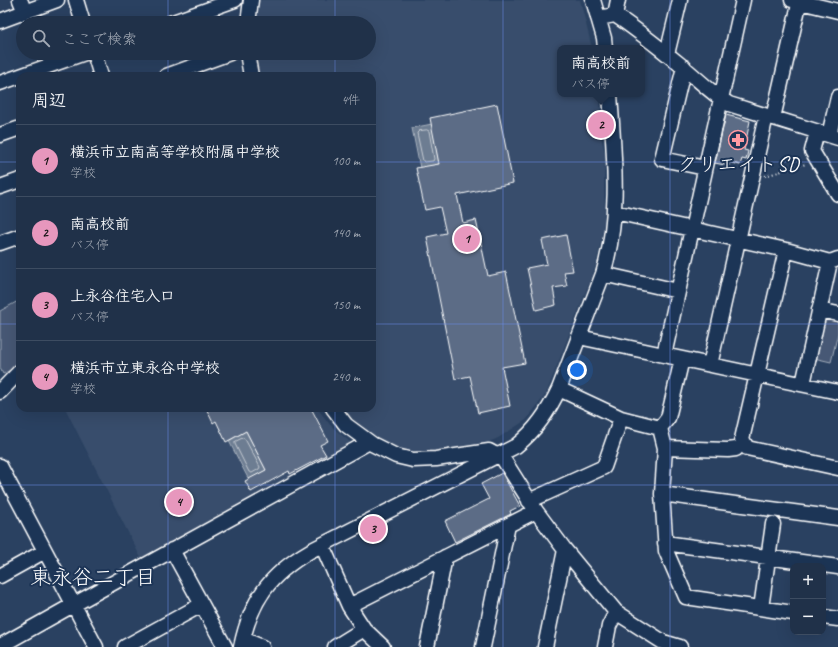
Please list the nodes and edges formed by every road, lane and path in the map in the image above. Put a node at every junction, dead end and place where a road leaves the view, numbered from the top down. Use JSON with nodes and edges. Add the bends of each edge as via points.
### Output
{"nodes":[{"id":1,"x":57,"y":0,"type":"edge"},
{"id":2,"x":76,"y":0,"type":"edge"},
{"id":3,"x":235,"y":0,"type":"edge"},
{"id":4,"x":251,"y":0,"type":"edge"},
{"id":5,"x":593,"y":0,"type":"edge"},
{"id":6,"x":618,"y":0,"type":"edge"},
{"id":7,"x":680,"y":0,"type":"edge"},
{"id":8,"x":743,"y":0,"type":"edge"},
{"id":9,"x":797,"y":1,"type":"edge"},
{"id":10,"x":23,"y":6,"type":"edge"},
{"id":11,"x":838,"y":11,"type":"edge"},
{"id":12,"x":615,"y":15,"type":"junction"},
{"id":13,"x":81,"y":16,"type":"edge"},
{"id":14,"x":190,"y":16,"type":"edge"},
{"id":15,"x":249,"y":16,"type":"edge"},
{"id":16,"x":598,"y":18,"type":"junction"},
{"id":17,"x":0,"y":21,"type":"edge"},
{"id":18,"x":604,"y":45,"type":"edge"},
{"id":19,"x":667,"y":54,"type":"junction"},
{"id":20,"x":65,"y":60,"type":"edge"},
{"id":21,"x":96,"y":60,"type":"edge"},
{"id":22,"x":211,"y":60,"type":"edge"},
{"id":23,"x":248,"y":60,"type":"edge"},
{"id":24,"x":684,"y":67,"type":"junction"},
{"id":25,"x":31,"y":72,"type":"edge"},
{"id":26,"x":100,"y":72,"type":"edge"},
{"id":27,"x":177,"y":72,"type":"edge"},
{"id":28,"x":250,"y":72,"type":"edge"},
{"id":29,"x":16,"y":77,"type":"edge"},
{"id":30,"x":0,"y":83,"type":"edge"},
{"id":31,"x":610,"y":97,"type":"edge"},
{"id":32,"x":838,"y":97,"type":"edge"},
{"id":33,"x":720,"y":99,"type":"junction"},
{"id":34,"x":769,"y":117,"type":"junction"},
{"id":35,"x":16,"y":129,"type":"edge"},
{"id":36,"x":0,"y":135,"type":"edge"},
{"id":37,"x":828,"y":135,"type":"edge"},
{"id":38,"x":812,"y":152,"type":"junction"},
{"id":39,"x":705,"y":168,"type":"junction"},
{"id":40,"x":752,"y":179,"type":"junction"},
{"id":41,"x":16,"y":181,"type":"edge"},
{"id":42,"x":0,"y":187,"type":"edge"},
{"id":43,"x":838,"y":194,"type":"edge"},
{"id":44,"x":615,"y":212,"type":"junction"},
{"id":45,"x":692,"y":229,"type":"junction"},
{"id":46,"x":16,"y":237,"type":"edge"},
{"id":47,"x":738,"y":239,"type":"junction"},
{"id":48,"x":0,"y":243,"type":"edge"},
{"id":49,"x":786,"y":250,"type":"junction"},
{"id":50,"x":834,"y":260,"type":"edge"},
{"id":51,"x":603,"y":274,"type":"junction"},
{"id":52,"x":678,"y":291,"type":"junction"},
{"id":53,"x":819,"y":310,"type":"junction"},
{"id":54,"x":838,"y":314,"type":"edge"},
{"id":55,"x":579,"y":337,"type":"junction"},
{"id":56,"x":664,"y":355,"type":"junction"},
{"id":57,"x":682,"y":359,"type":"junction"},
{"id":58,"x":710,"y":364,"type":"junction"},
{"id":59,"x":16,"y":375,"type":"edge"},
{"id":60,"x":757,"y":375,"type":"junction"},
{"id":61,"x":803,"y":384,"type":"junction"},
{"id":62,"x":559,"y":389,"type":"junction"},
{"id":63,"x":0,"y":392,"type":"edge"},
{"id":64,"x":838,"y":392,"type":"edge"},
{"id":65,"x":336,"y":412,"type":"edge"},
{"id":66,"x":621,"y":418,"type":"junction"},
{"id":67,"x":660,"y":428,"type":"junction"},
{"id":68,"x":369,"y":442,"type":"junction"},
{"id":69,"x":740,"y":446,"type":"junction"},
{"id":70,"x":665,"y":448,"type":"junction"},
{"id":71,"x":499,"y":455,"type":"junction"},
{"id":72,"x":0,"y":466,"type":"edge"},
{"id":73,"x":838,"y":468,"type":"edge"},
{"id":74,"x":662,"y":494,"type":"junction"},
{"id":75,"x":532,"y":506,"type":"junction"},
{"id":76,"x":838,"y":518,"type":"edge"},
{"id":77,"x":773,"y":524,"type":"dead end"},
{"id":78,"x":508,"y":525,"type":"junction"},
{"id":79,"x":665,"y":543,"type":"junction"},
{"id":80,"x":322,"y":545,"type":"junction"},
{"id":81,"x":172,"y":550,"type":"junction"},
{"id":82,"x":566,"y":550,"type":"junction"},
{"id":83,"x":45,"y":551,"type":"junction"},
{"id":84,"x":445,"y":557,"type":"junction"},
{"id":85,"x":768,"y":557,"type":"junction"},
{"id":86,"x":838,"y":568,"type":"edge"},
{"id":87,"x":0,"y":576,"type":"edge"},
{"id":88,"x":73,"y":604,"type":"junction"},
{"id":89,"x":201,"y":605,"type":"junction"},
{"id":90,"x":349,"y":606,"type":"junction"},
{"id":91,"x":761,"y":608,"type":"junction"},
{"id":92,"x":616,"y":612,"type":"junction"},
{"id":93,"x":790,"y":613,"type":"edge"},
{"id":94,"x":826,"y":618,"type":"edge"},
{"id":95,"x":838,"y":620,"type":"edge"},
{"id":96,"x":364,"y":628,"type":"junction"},
{"id":97,"x":2,"y":642,"type":"edge"},
{"id":98,"x":242,"y":643,"type":"edge"},
{"id":99,"x":663,"y":644,"type":"edge"},
{"id":100,"x":96,"y":647,"type":"edge"},
{"id":101,"x":125,"y":647,"type":"edge"},
{"id":102,"x":224,"y":647,"type":"edge"},
{"id":103,"x":262,"y":647,"type":"edge"},
{"id":104,"x":335,"y":647,"type":"edge"},
{"id":105,"x":384,"y":647,"type":"edge"},
{"id":106,"x":426,"y":647,"type":"edge"},
{"id":107,"x":483,"y":647,"type":"edge"},
{"id":108,"x":546,"y":647,"type":"edge"},
{"id":109,"x":605,"y":647,"type":"edge"},
{"id":110,"x":680,"y":647,"type":"edge"}],
"edges":[{"from":1,"to":10,"type":"street"},
{"from":2,"to":13,"type":"street"},
{"from":3,"to":14,"type":"street"},
{"from":4,"to":15,"type":"street"},
{"from":5,"to":16,"type":"street"},
{"from":6,"to":12,"type":"street"},
{"from":7,"to":19,"type":"street"},
{"from":8,"to":33,"type":"street"},
{"from":9,"to":11,"type":"street"},
{"from":9,"to":34,"type":"street"},
{"from":10,"to":17,"type":"street"},
{"from":12,"to":16,"type":"street"},
{"from":12,"to":19,"type":"street"},
{"from":16,"to":18,"type":"street"},
{"from":19,"to":24,"type":"street"},
{"from":20,"to":25,"type":"street"},
{"from":21,"to":26,"type":"street"},
{"from":22,"to":27,"type":"street"},
{"from":23,"to":28,"type":"street"},
{"from":24,"to":33,"type":"street"},
{"from":24,"to":39,"type":"street","via":[[662,158]]},
{"from":29,"to":30,"type":"street"},
{"from":31,"to":44,"type":"street"},
{"from":32,"to":37,"type":"street"},
{"from":33,"to":34,"type":"street"},
{"from":33,"to":39,"type":"street"},
{"from":34,"to":37,"type":"street"},
{"from":34,"to":40,"type":"street"},
{"from":35,"to":36,"type":"street"},
{"from":37,"to":38,"type":"street"},
{"from":38,"to":40,"type":"path","via":[[806,165]]},
{"from":38,"to":43,"type":"street"},
{"from":39,"to":45,"type":"street"},
{"from":40,"to":47,"type":"street"},
{"from":41,"to":42,"type":"street"},
{"from":44,"to":45,"type":"street"},
{"from":44,"to":51,"type":"street","via":[[610,249]]},
{"from":45,"to":47,"type":"street"},
{"from":45,"to":52,"type":"street"},
{"from":46,"to":48,"type":"street"},
{"from":47,"to":49,"type":"street"},
{"from":47,"to":58,"type":"street"},
{"from":49,"to":50,"type":"street"},
{"from":49,"to":60,"type":"street"},
{"from":50,"to":53,"type":"street"},
{"from":51,"to":52,"type":"street"},
{"from":51,"to":55,"type":"street"},
{"from":52,"to":56,"type":"street"},
{"from":53,"to":54,"type":"street"},
{"from":53,"to":61,"type":"street"},
{"from":55,"to":56,"type":"street"},
{"from":55,"to":62,"type":"street"},
{"from":56,"to":57,"type":"street"},
{"from":57,"to":58,"type":"street"},
{"from":57,"to":67,"type":"street","via":[[668,418]]},
{"from":58,"to":60,"type":"street"},
{"from":59,"to":63,"type":"street"},
{"from":60,"to":61,"type":"street"},
{"from":60,"to":69,"type":"street"},
{"from":61,"to":64,"type":"street"},
{"from":62,"to":66,"type":"street"},
{"from":62,"to":71,"type":"street","via":[[540,423],[529,436]]},
{"from":65,"to":68,"type":"street","via":[[346,425]]},
{"from":66,"to":67,"type":"street"},
{"from":66,"to":75,"type":"street","via":[[604,467]]},
{"from":67,"to":70,"type":"street"},
{"from":68,"to":71,"type":"street","via":[[396,456],[413,460],[489,451]]},
{"from":68,"to":81,"type":"street"},
{"from":69,"to":70,"type":"street","via":[[728,450]]},
{"from":69,"to":73,"type":"street"},
{"from":70,"to":74,"type":"street"},
{"from":71,"to":75,"type":"street"},
{"from":71,"to":80,"type":"street"},
{"from":72,"to":83,"type":"street"},
{"from":74,"to":76,"type":"street"},
{"from":74,"to":79,"type":"street"},
{"from":75,"to":78,"type":"street"},
{"from":75,"to":82,"type":"street"},
{"from":77,"to":85,"type":"street"},
{"from":78,"to":84,"type":"street"},
{"from":78,"to":107,"type":"street"},
{"from":79,"to":85,"type":"street"},
{"from":79,"to":91,"type":"street","via":[[686,597]]},
{"from":80,"to":90,"type":"street"},
{"from":80,"to":98,"type":"street","via":[[295,560],[270,582],[252,612]]},
{"from":81,"to":88,"type":"street"},
{"from":81,"to":89,"type":"street"},
{"from":82,"to":92,"type":"street"},
{"from":82,"to":108,"type":"street"},
{"from":83,"to":87,"type":"street"},
{"from":83,"to":88,"type":"street"},
{"from":84,"to":90,"type":"street"},
{"from":84,"to":106,"type":"street"},
{"from":85,"to":86,"type":"street"},
{"from":85,"to":91,"type":"street"},
{"from":88,"to":97,"type":"street"},
{"from":88,"to":100,"type":"street"},
{"from":89,"to":101,"type":"street"},
{"from":89,"to":102,"type":"street"},
{"from":90,"to":96,"type":"street"},
{"from":91,"to":93,"type":"street"},
{"from":92,"to":99,"type":"street"},
{"from":92,"to":109,"type":"street","via":[[609,626]]},
{"from":94,"to":95,"type":"street"},
{"from":96,"to":104,"type":"street"},
{"from":96,"to":105,"type":"street"},
{"from":98,"to":103,"type":"street"},
{"from":99,"to":110,"type":"street"}]}
